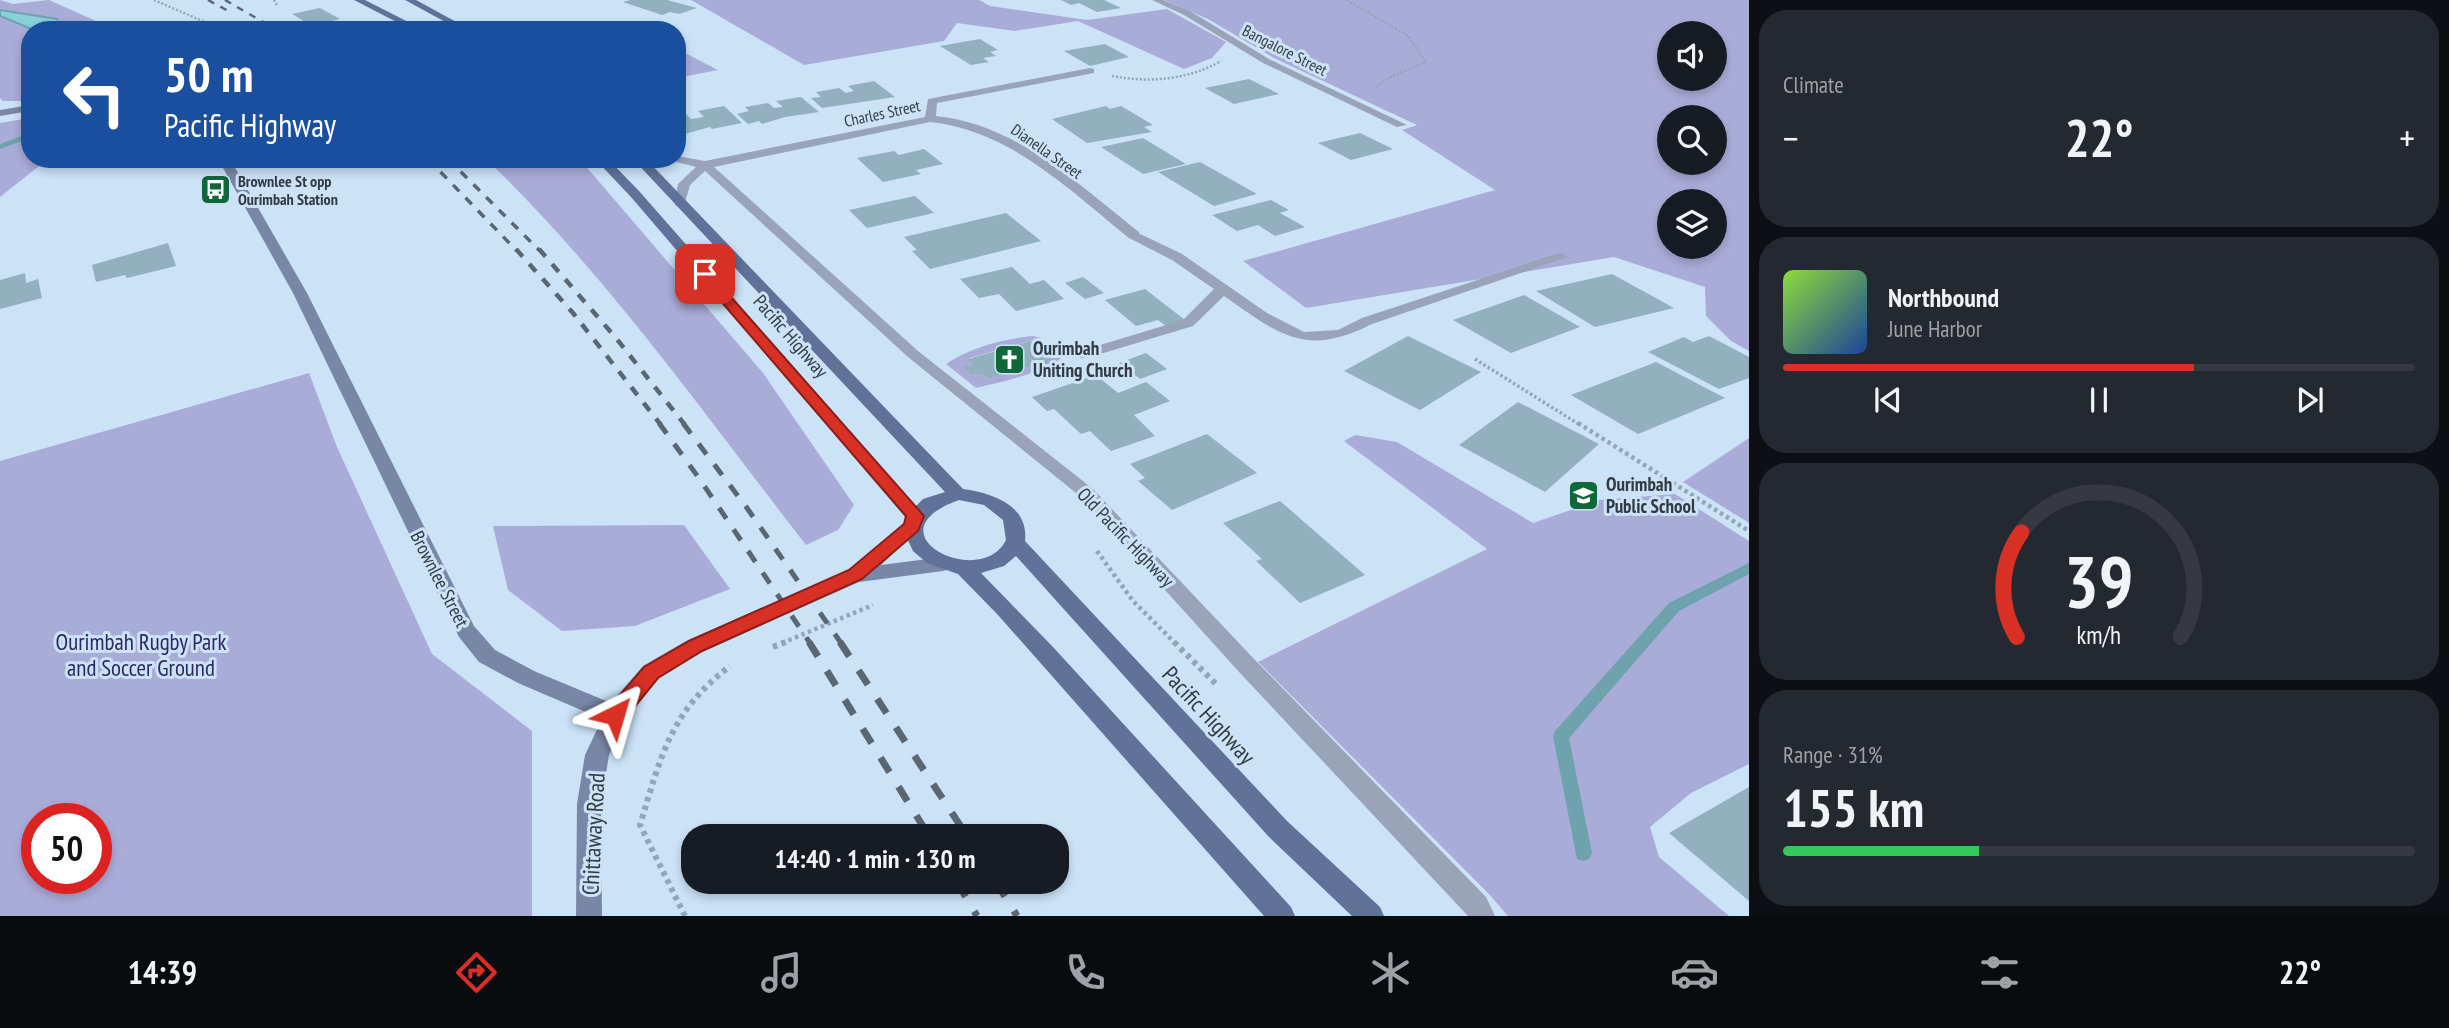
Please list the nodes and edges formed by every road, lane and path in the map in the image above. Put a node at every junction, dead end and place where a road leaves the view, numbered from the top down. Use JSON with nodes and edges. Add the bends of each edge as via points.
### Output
{"nodes":[{"id":1,"x":154,"y":0,"type":"edge"},
{"id":2,"x":274,"y":0,"type":"edge"},
{"id":3,"x":358,"y":0,"type":"edge"},
{"id":4,"x":409,"y":0,"type":"edge"},
{"id":5,"x":1156,"y":0,"type":"edge"},
{"id":6,"x":1347,"y":0,"type":"edge"},
{"id":7,"x":278,"y":7,"type":"dead end"},
{"id":8,"x":202,"y":21,"type":"edge"},
{"id":9,"x":401,"y":21,"type":"edge"},
{"id":10,"x":450,"y":21,"type":"edge"},
{"id":11,"x":1234,"y":43,"type":"junction"},
{"id":12,"x":1090,"y":71,"type":"joint"},
{"id":13,"x":1346,"y":99,"type":"junction"},
{"id":14,"x":21,"y":110,"type":"edge"},
{"id":15,"x":0,"y":113,"type":"edge"},
{"id":16,"x":930,"y":119,"type":"junction"},
{"id":17,"x":1401,"y":125,"type":"dead end"},
{"id":18,"x":686,"y":161,"type":"edge"},
{"id":19,"x":705,"y":165,"type":"junction"},
{"id":20,"x":229,"y":168,"type":"edge"},
{"id":21,"x":610,"y":168,"type":"edge"},
{"id":22,"x":647,"y":168,"type":"edge"},
{"id":23,"x":680,"y":203,"type":"junction"},
{"id":24,"x":1561,"y":257,"type":"dead end"},
{"id":25,"x":1223,"y":289,"type":"junction"},
{"id":26,"x":1082,"y":355,"type":"dead end"},
{"id":27,"x":1475,"y":359,"type":"dead end"},
{"id":28,"x":1045,"y":362,"type":"dead end"},
{"id":29,"x":1054,"y":371,"type":"dead end"},
{"id":30,"x":958,"y":494,"type":"junction"},
{"id":31,"x":914,"y":521,"type":"junction"},
{"id":32,"x":1749,"y":531,"type":"edge"},
{"id":33,"x":1016,"y":543,"type":"junction"},
{"id":34,"x":954,"y":566,"type":"junction"},
{"id":35,"x":856,"y":575,"type":"junction"},
{"id":36,"x":873,"y":605,"type":"dead end"},
{"id":37,"x":764,"y":651,"type":"dead end"},
{"id":38,"x":740,"y":662,"type":"dead end"},
{"id":39,"x":615,"y":715,"type":"junction"},
{"id":40,"x":589,"y":916,"type":"edge"},
{"id":41,"x":685,"y":916,"type":"edge"},
{"id":42,"x":1282,"y":916,"type":"edge"},
{"id":43,"x":1371,"y":916,"type":"edge"},
{"id":44,"x":1482,"y":916,"type":"edge"}],
"edges":[{"from":1,"to":8,"type":"path"},
{"from":2,"to":7,"type":"path"},
{"from":3,"to":9,"type":"main road"},
{"from":4,"to":10,"type":"main road"},
{"from":5,"to":11,"type":"street","name":"Bangalore Street","via":[[1187,13]]},
{"from":6,"to":13,"type":"path","via":[[1408,36],[1426,62]]},
{"from":11,"to":12,"type":"path","via":[[1233,53],[1213,66],[1158,81],[1124,80]]},
{"from":11,"to":13,"type":"street","name":"Bangalore Street"},
{"from":12,"to":16,"type":"street","name":"Charles Street","via":[[932,101]]},
{"from":13,"to":17,"type":"street","name":"Bangalore Street"},
{"from":14,"to":15,"type":"street"},
{"from":16,"to":19,"type":"street","name":"Charles Street"},
{"from":16,"to":25,"type":"street","name":"Dianella Street","via":[[967,122],[1014,144],[1134,235]]},
{"from":18,"to":19,"type":"street","name":"Charles Street"},
{"from":19,"to":23,"type":"street","via":[[684,184]]},
{"from":19,"to":44,"type":"street","name":"Old Pacific Highway","via":[[913,354],[1087,493]]},
{"from":20,"to":39,"type":"street","name":"Brownlee Street","via":[[300,293],[466,631],[487,656]]},
{"from":21,"to":31,"type":"main road","name":"Pacific Highway"},
{"from":22,"to":23,"type":"main road","name":"Pacific Highway"},
{"from":23,"to":30,"type":"main road","name":"Pacific Highway"},
{"from":24,"to":25,"type":"street","name":"Dianella Street","via":[[1367,321],[1341,334],[1301,337]]},
{"from":25,"to":26,"type":"street","via":[[1188,323]]},
{"from":27,"to":32,"type":"path"},
{"from":28,"to":29,"type":"path"},
{"from":30,"to":31,"type":"main road","via":[[938,498]]},
{"from":30,"to":33,"type":"main road","via":[[976,496],[1004,509],[1014,520]]},
{"from":31,"to":34,"type":"main road","via":[[913,538],[920,550]]},
{"from":31,"to":35,"type":"street"},
{"from":33,"to":34,"type":"main road","via":[[995,563]]},
{"from":33,"to":43,"type":"main road","name":"Pacific Highway","via":[[1278,829]]},
{"from":34,"to":35,"type":"street"},
{"from":34,"to":42,"type":"main road","via":[[1026,629]]},
{"from":35,"to":39,"type":"street","via":[[695,646],[651,672]]},
{"from":36,"to":37,"type":"path"},
{"from":38,"to":41,"type":"path","via":[[699,689],[671,726],[640,825]]},
{"from":39,"to":40,"type":"street","name":"Chittaway Road","via":[[597,755],[589,804]]}]}
